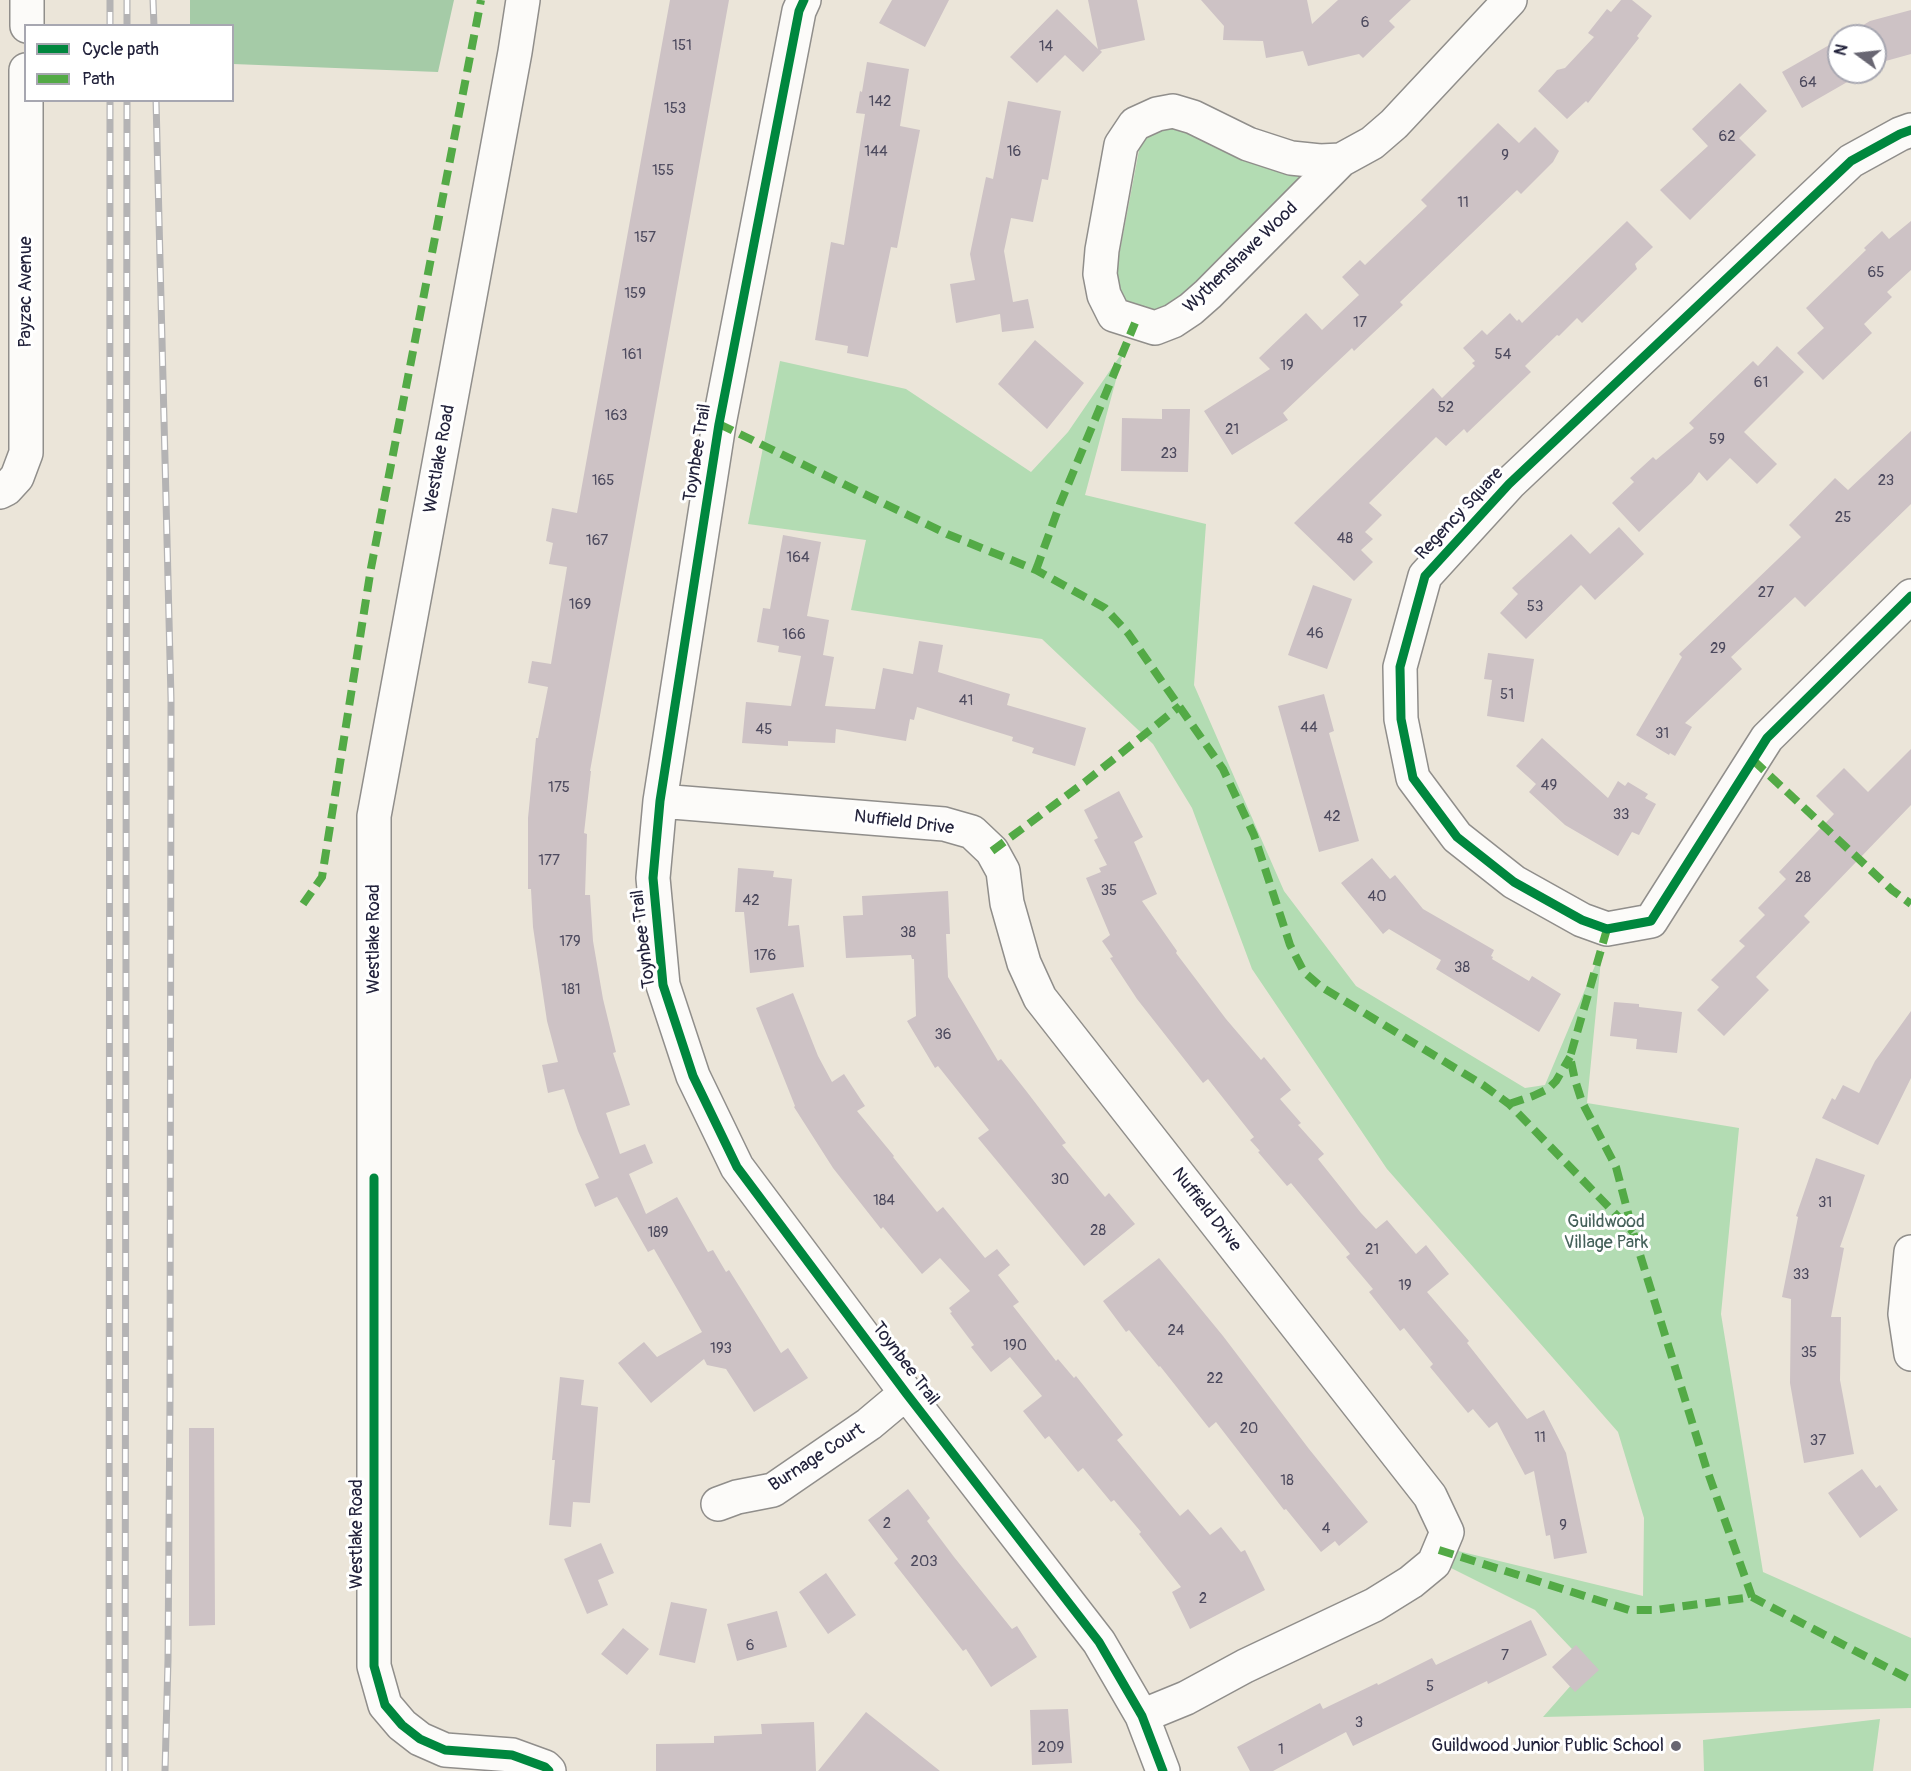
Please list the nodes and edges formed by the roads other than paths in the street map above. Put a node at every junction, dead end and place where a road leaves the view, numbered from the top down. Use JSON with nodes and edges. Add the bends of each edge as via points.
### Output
{"nodes":[{"id":1,"x":27,"y":0,"type":"edge"},
{"id":2,"x":523,"y":0,"type":"edge"},
{"id":3,"x":804,"y":0,"type":"edge"},
{"id":4,"x":1510,"y":0,"type":"edge"},
{"id":5,"x":27,"y":24,"type":"edge"},
{"id":6,"x":24,"y":83,"type":"edge"},
{"id":7,"x":0,"y":84,"type":"edge"},
{"id":8,"x":25,"y":102,"type":"edge"},
{"id":9,"x":1911,"y":130,"type":"edge"},
{"id":10,"x":1341,"y":160,"type":"junction"},
{"id":11,"x":0,"y":492,"type":"edge"},
{"id":12,"x":1911,"y":596,"type":"edge"},
{"id":13,"x":660,"y":801,"type":"junction"},
{"id":14,"x":1911,"y":1252,"type":"edge"},
{"id":15,"x":1911,"y":1354,"type":"edge"},
{"id":16,"x":906,"y":1393,"type":"junction"},
{"id":17,"x":718,"y":1504,"type":"dead end"},
{"id":18,"x":1142,"y":1716,"type":"junction"},
{"id":19,"x":549,"y":1771,"type":"edge"},
{"id":20,"x":1163,"y":1771,"type":"edge"}],
"edges":[{"from":1,"to":5,"type":"street"},
{"from":2,"to":19,"type":"street","name":"Westlake Road","via":[[374,816],[374,1666],[385,1705],[420,1739],[446,1750],[512,1755]]},
{"from":3,"to":13,"type":"street","name":"Toynbee Trail","via":[[719,423]]},
{"from":4,"to":10,"type":"street","name":"Wythenshawe Wood","via":[[1394,124],[1372,143]]},
{"from":6,"to":7,"type":"street"},
{"from":8,"to":11,"type":"street","name":"Payzac Avenue","via":[[26,453],[17,477]]},
{"from":9,"to":12,"type":"street","name":"Regency Square","via":[[1851,160],[1509,484],[1425,576],[1400,667],[1401,719],[1413,778],[1457,837],[1514,882],[1582,920],[1607,929],[1651,921],[1767,738]]},
{"from":10,"to":10,"type":"street","name":"Wythenshawe Wood","via":[[1291,158],[1173,111],[1136,124],[1121,145],[1102,250],[1100,274],[1104,295],[1114,315],[1155,328],[1173,321],[1208,294]]},
{"from":13,"to":16,"type":"street","name":"Toynbee Trail","via":[[653,878],[663,985],[693,1076],[737,1167]]},
{"from":13,"to":18,"type":"street","name":"Nuffield Drive","via":[[944,824],[972,832],[992,851],[1003,871],[1007,903],[1024,963],[1040,998],[1430,1497],[1447,1532],[1434,1563],[1411,1582],[1374,1605]]},
{"from":14,"to":15,"type":"street","via":[[1905,1314]]},
{"from":16,"to":17,"type":"street","name":"Burnage Court","via":[[869,1424],[773,1490]]},
{"from":16,"to":18,"type":"street","name":"Toynbee Trail","via":[[1099,1642]]},
{"from":18,"to":20,"type":"street","name":"Toynbee Trail"}]}
